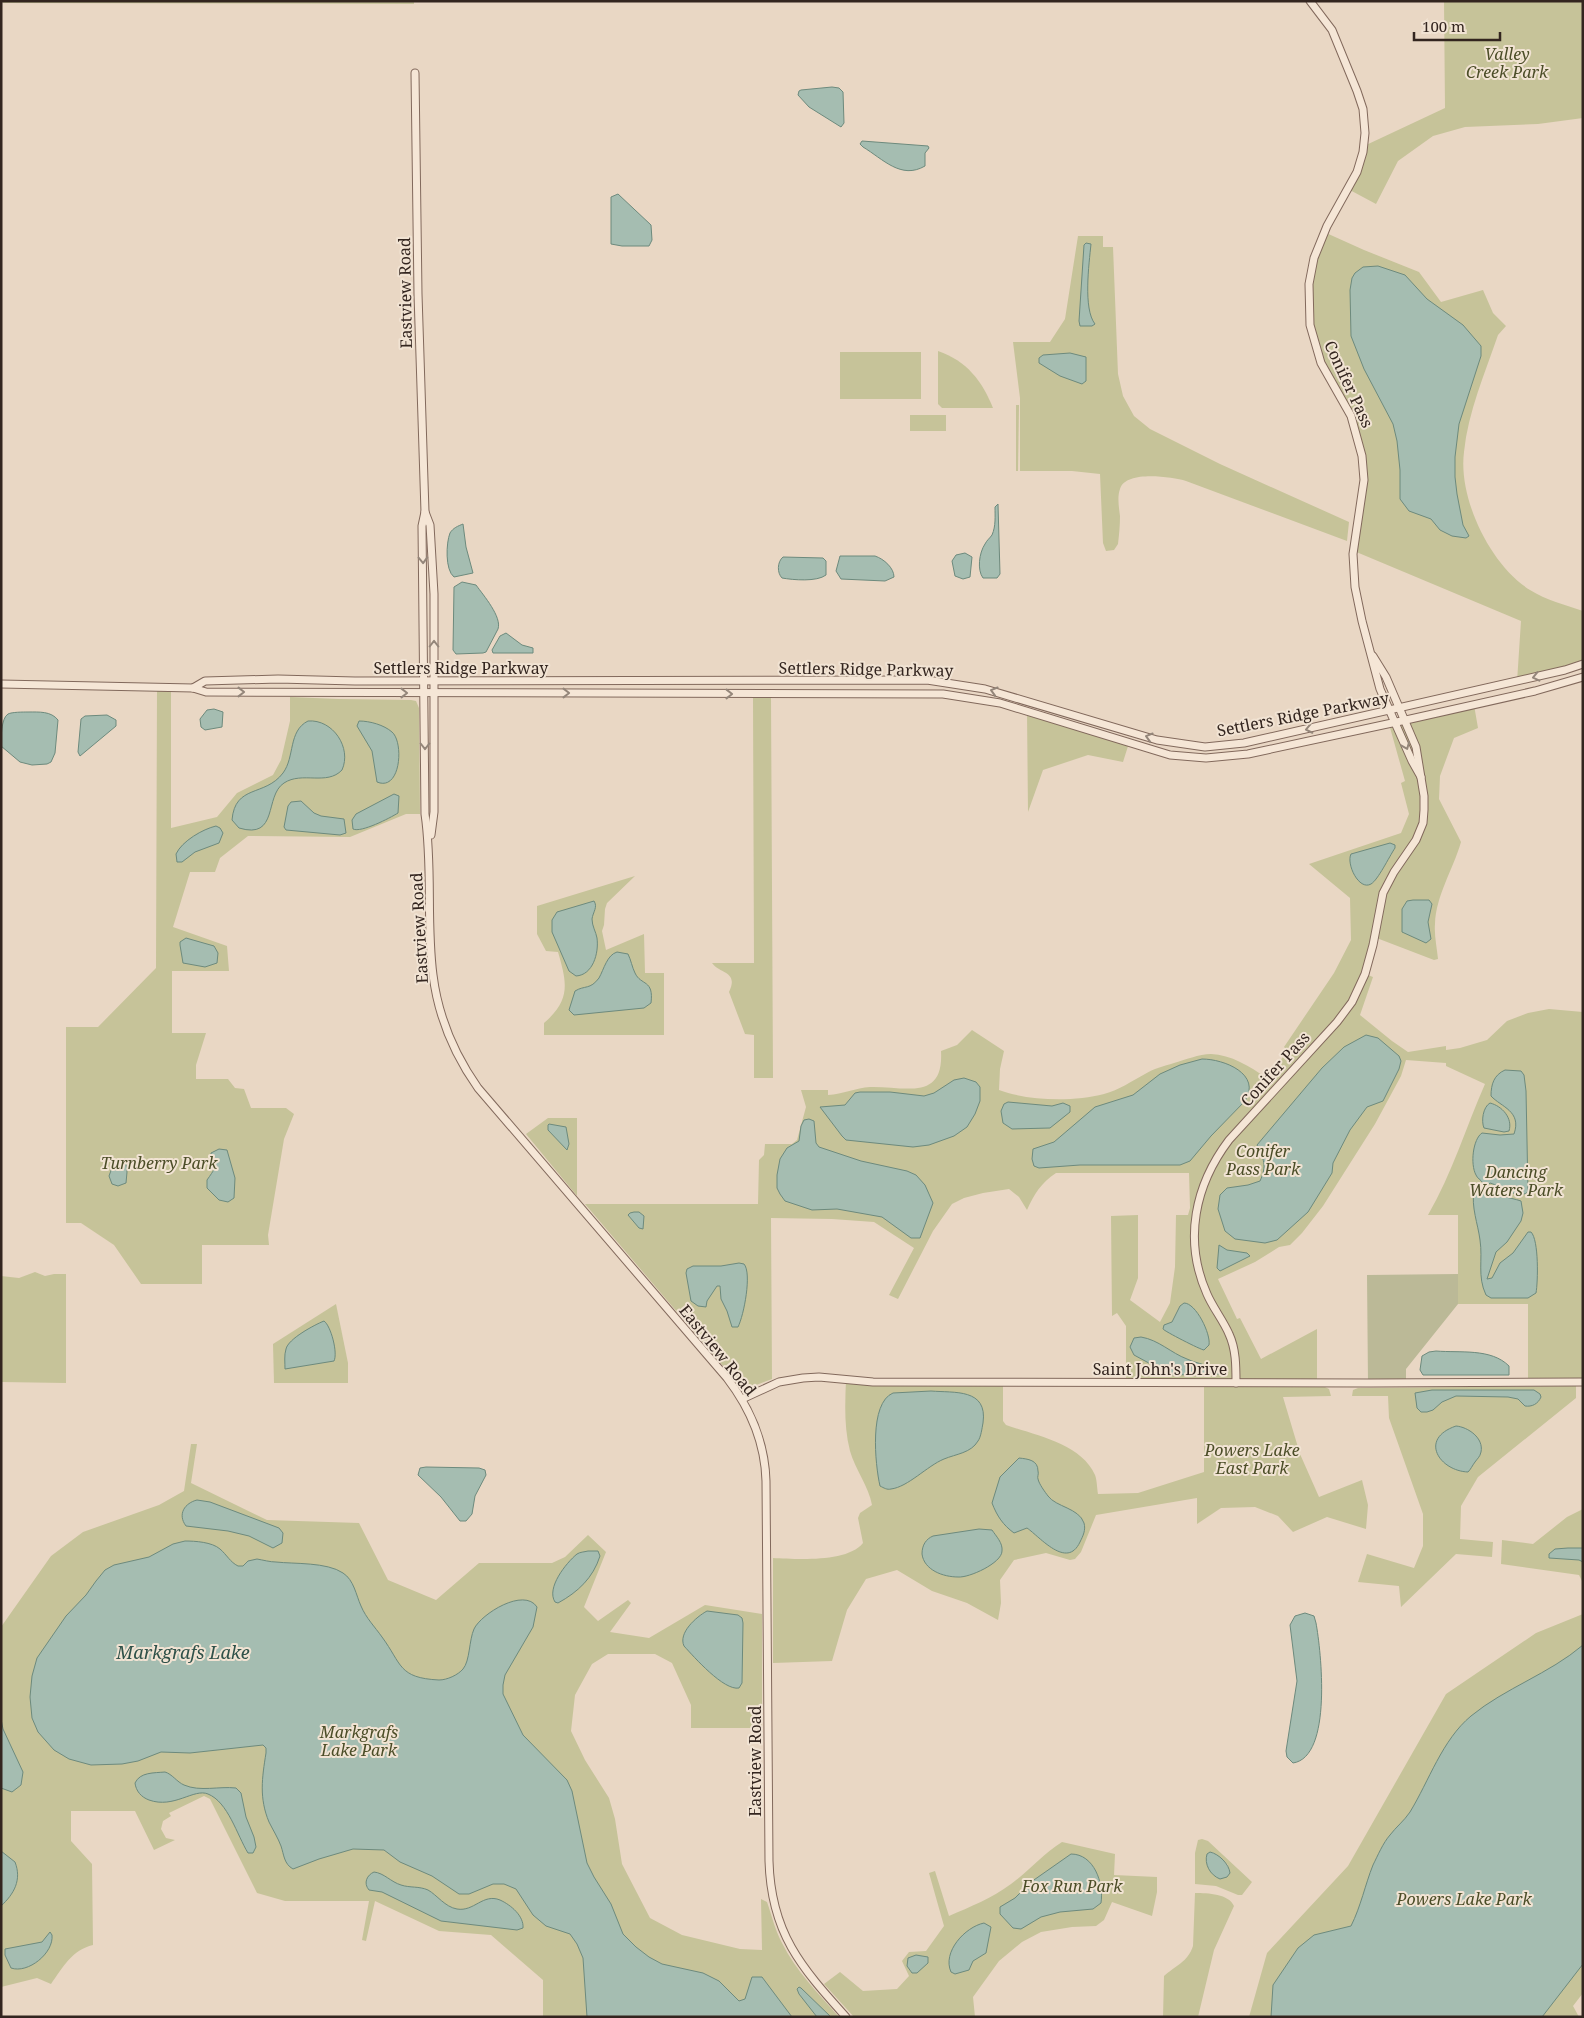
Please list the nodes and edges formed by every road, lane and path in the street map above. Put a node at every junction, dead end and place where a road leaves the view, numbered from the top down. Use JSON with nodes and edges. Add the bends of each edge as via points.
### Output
{"nodes":[{"id":1,"x":1310,"y":1,"type":"edge"},
{"id":2,"x":415,"y":73,"type":"dead end"},
{"id":3,"x":425,"y":512,"type":"junction"},
{"id":4,"x":1370,"y":652,"type":"junction"},
{"id":5,"x":1583,"y":664,"type":"edge"},
{"id":6,"x":1583,"y":677,"type":"edge"},
{"id":7,"x":425,"y":681,"type":"junction"},
{"id":8,"x":434,"y":681,"type":"junction"},
{"id":9,"x":1,"y":684,"type":"edge"},
{"id":10,"x":193,"y":688,"type":"junction"},
{"id":11,"x":425,"y":693,"type":"junction"},
{"id":12,"x":434,"y":693,"type":"junction"},
{"id":13,"x":1400,"y":709,"type":"junction"},
{"id":14,"x":1390,"y":711,"type":"junction"},
{"id":15,"x":1406,"y":720,"type":"junction"},
{"id":16,"x":1395,"y":723,"type":"junction"},
{"id":17,"x":1421,"y":777,"type":"junction"},
{"id":18,"x":429,"y":844,"type":"junction"},
{"id":19,"x":1583,"y":1382,"type":"edge"},
{"id":20,"x":1236,"y":1383,"type":"junction"},
{"id":21,"x":742,"y":1399,"type":"junction"},
{"id":22,"x":846,"y":2017,"type":"edge"}],
"edges":[{"from":1,"to":4,"type":"street","name":"Conifer Pass","via":[[1332,30],[1364,117],[1365,143],[1361,163],[1319,244],[1311,271],[1308,300],[1316,350],[1351,416],[1362,456],[1364,480],[1354,540],[1354,570],[1357,600]]},
{"from":2,"to":3,"type":"street","name":"Eastview Road"},
{"from":3,"to":7,"type":"street","name":"Eastview Road","one_way":true,"via":[[422,526]]},
{"from":8,"to":3,"type":"street","name":"Eastview Road","one_way":true,"via":[[434,594],[430,525]]},
{"from":4,"to":13,"type":"street","name":"Conifer Pass","via":[[1386,677]]},
{"from":4,"to":14,"type":"street","name":"Conifer Pass"},
{"from":5,"to":13,"type":"street","name":"Settlers Ridge Parkway","one_way":true},
{"from":6,"to":15,"type":"street","name":"Settlers Ridge Parkway"},
{"from":7,"to":8,"type":"street","name":"Settlers Ridge Parkway"},
{"from":7,"to":10,"type":"street","name":"Settlers Ridge Parkway","via":[[205,681]]},
{"from":7,"to":11,"type":"street","name":"Eastview Road"},
{"from":8,"to":12,"type":"street","name":"Eastview Road"},
{"from":14,"to":8,"type":"street","name":"Settlers Ridge Parkway","one_way":true,"via":[[1244,743],[1205,746],[1157,740],[985,688],[927,680]]},
{"from":9,"to":10,"type":"street","name":"Settlers Ridge Parkway"},
{"from":10,"to":11,"type":"street","name":"Settlers Ridge Parkway","one_way":true,"via":[[206,692]]},
{"from":11,"to":12,"type":"street","name":"Settlers Ridge Parkway"},
{"from":11,"to":18,"type":"street","name":"Eastview Road","one_way":true},
{"from":12,"to":16,"type":"street","name":"Settlers Ridge Parkway","one_way":true,"via":[[943,694],[1000,704],[1170,755],[1206,758],[1248,754]]},
{"from":12,"to":18,"type":"street","name":"Eastview Road","via":[[434,812]]},
{"from":13,"to":14,"type":"street","name":"Settlers Ridge Parkway"},
{"from":13,"to":15,"type":"street","name":"Conifer Pass"},
{"from":14,"to":16,"type":"street","name":"Conifer Pass"},
{"from":15,"to":16,"type":"street","name":"Settlers Ridge Parkway"},
{"from":15,"to":17,"type":"street","name":"Conifer Pass","via":[[1416,747]]},
{"from":16,"to":17,"type":"street","name":"Conifer Pass","one_way":true},
{"from":17,"to":20,"type":"street","name":"Conifer Pass","via":[[1423,823],[1383,893],[1370,958],[1355,996],[1337,1022],[1229,1140],[1208,1172],[1200,1195],[1194,1236],[1198,1270],[1232,1344]]},
{"from":18,"to":21,"type":"street","name":"Eastview Road","via":[[433,975],[446,1026],[463,1064],[488,1101]]},
{"from":19,"to":20,"type":"street","name":"Saint John's Drive"},
{"from":20,"to":21,"type":"street","name":"Saint John's Drive","via":[[873,1382],[812,1378],[779,1382]]},
{"from":21,"to":22,"type":"street","name":"Eastview Road","via":[[758,1434],[766,1476],[769,1861],[772,1895],[781,1926],[797,1958]]}]}
